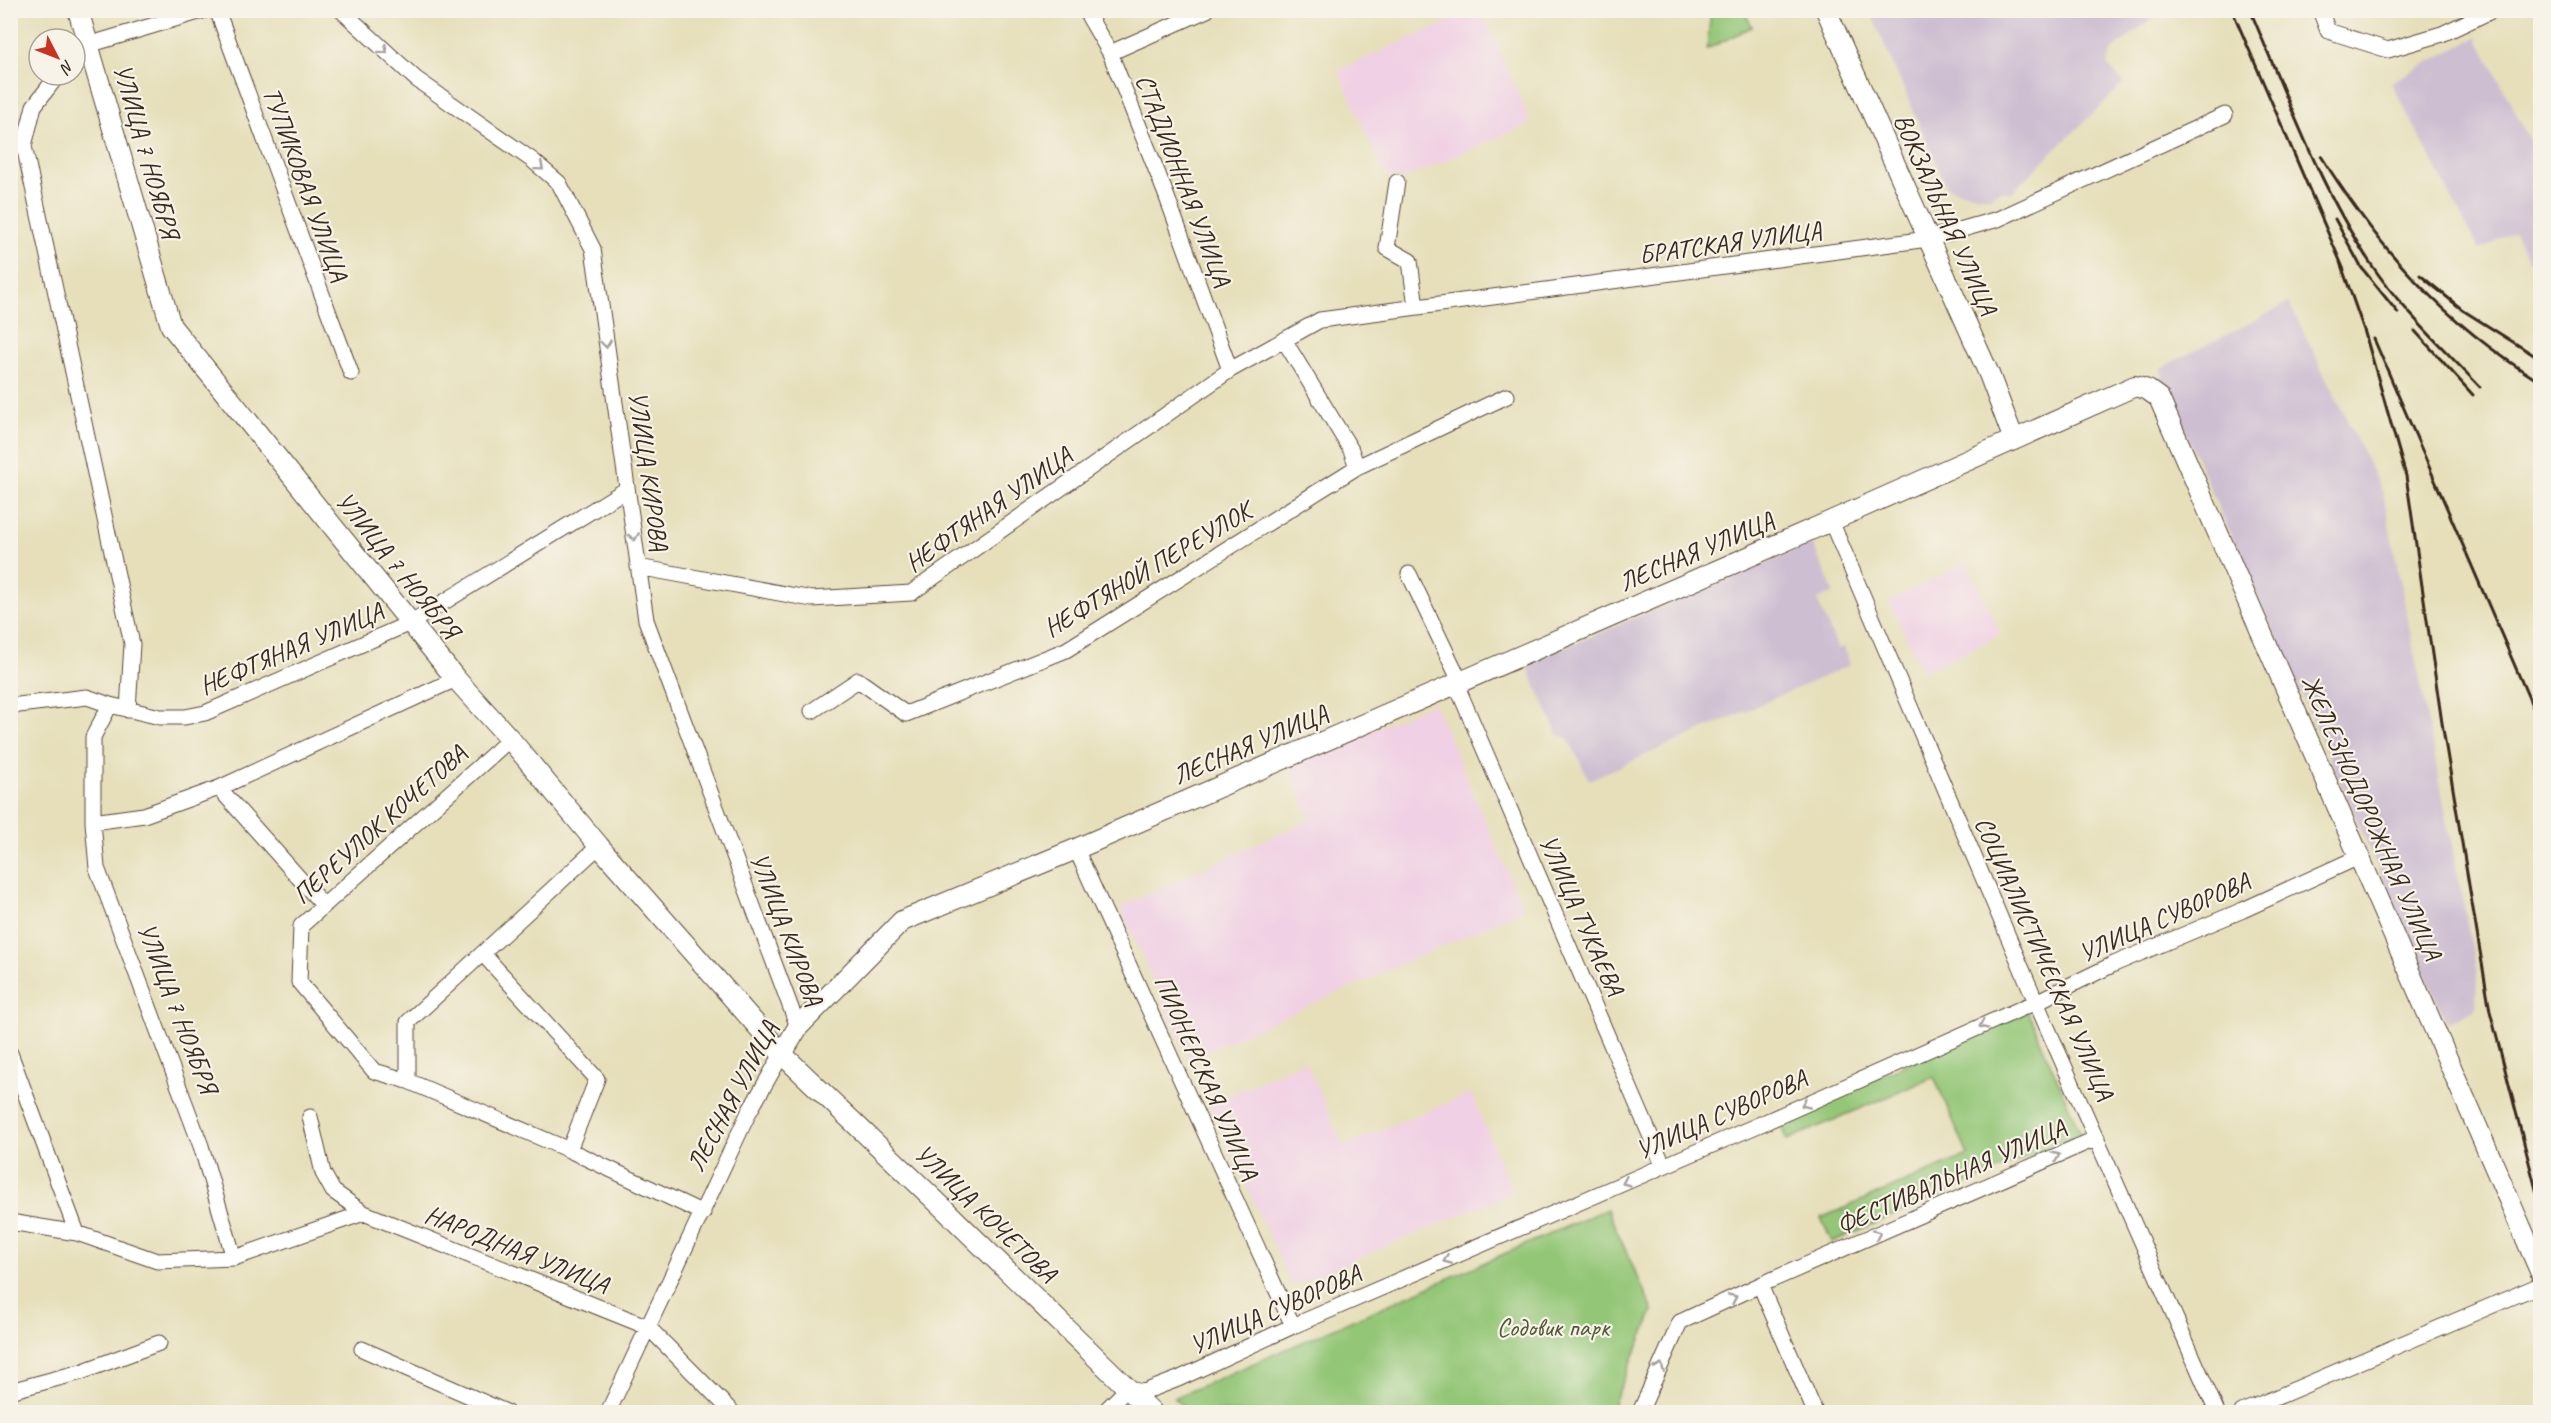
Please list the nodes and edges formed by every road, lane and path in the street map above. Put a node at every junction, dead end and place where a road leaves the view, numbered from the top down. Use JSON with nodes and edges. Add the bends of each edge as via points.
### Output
{"nodes":[{"id":1,"x":78,"y":10,"type":"edge"},
{"id":2,"x":205,"y":10,"type":"edge"},
{"id":3,"x":217,"y":10,"type":"edge"},
{"id":4,"x":341,"y":10,"type":"edge"},
{"id":5,"x":1085,"y":10,"type":"edge"},
{"id":6,"x":1207,"y":10,"type":"edge"},
{"id":7,"x":1826,"y":10,"type":"edge"},
{"id":8,"x":2320,"y":10,"type":"edge"},
{"id":9,"x":2493,"y":10,"type":"edge"},
{"id":10,"x":79,"y":27,"type":"edge"},
{"id":11,"x":87,"y":49,"type":"edge"},
{"id":12,"x":1110,"y":53,"type":"junction"},
{"id":13,"x":87,"y":69,"type":"edge"},
{"id":14,"x":49,"y":87,"type":"edge"},
{"id":15,"x":2225,"y":115,"type":"dead end"},
{"id":16,"x":17,"y":144,"type":"edge"},
{"id":17,"x":1397,"y":182,"type":"dead end"},
{"id":18,"x":1928,"y":239,"type":"junction"},
{"id":19,"x":1416,"y":307,"type":"junction"},
{"id":20,"x":1284,"y":340,"type":"junction"},
{"id":21,"x":1230,"y":370,"type":"junction"},
{"id":22,"x":351,"y":374,"type":"dead end"},
{"id":23,"x":2148,"y":390,"type":"joint"},
{"id":24,"x":1508,"y":396,"type":"dead end"},
{"id":25,"x":2014,"y":440,"type":"junction"},
{"id":26,"x":1358,"y":467,"type":"junction"},
{"id":27,"x":627,"y":489,"type":"junction"},
{"id":28,"x":1832,"y":521,"type":"junction"},
{"id":29,"x":638,"y":567,"type":"junction"},
{"id":30,"x":1409,"y":574,"type":"dead end"},
{"id":31,"x":410,"y":623,"type":"junction"},
{"id":32,"x":456,"y":679,"type":"junction"},
{"id":33,"x":1456,"y":684,"type":"junction"},
{"id":34,"x":110,"y":705,"type":"junction"},
{"id":35,"x":10,"y":706,"type":"edge"},
{"id":36,"x":128,"y":710,"type":"junction"},
{"id":37,"x":812,"y":711,"type":"dead end"},
{"id":38,"x":510,"y":739,"type":"junction"},
{"id":39,"x":219,"y":788,"type":"junction"},
{"id":40,"x":93,"y":822,"type":"junction"},
{"id":41,"x":599,"y":846,"type":"junction"},
{"id":42,"x":1076,"y":849,"type":"junction"},
{"id":43,"x":2361,"y":856,"type":"junction"},
{"id":44,"x":324,"y":906,"type":"junction"},
{"id":45,"x":483,"y":954,"type":"junction"},
{"id":46,"x":2036,"y":1002,"type":"junction"},
{"id":47,"x":798,"y":1027,"type":"junction"},
{"id":48,"x":10,"y":1053,"type":"edge"},
{"id":49,"x":782,"y":1054,"type":"junction"},
{"id":50,"x":408,"y":1081,"type":"junction"},
{"id":51,"x":310,"y":1117,"type":"dead end"},
{"id":52,"x":2097,"y":1138,"type":"junction"},
{"id":53,"x":569,"y":1150,"type":"junction"},
{"id":54,"x":1663,"y":1165,"type":"junction"},
{"id":55,"x":364,"y":1213,"type":"junction"},
{"id":56,"x":703,"y":1213,"type":"junction"},
{"id":57,"x":10,"y":1222,"type":"edge"},
{"id":58,"x":77,"y":1233,"type":"junction"},
{"id":59,"x":234,"y":1258,"type":"junction"},
{"id":60,"x":2541,"y":1270,"type":"edge"},
{"id":61,"x":1760,"y":1285,"type":"junction"},
{"id":62,"x":2541,"y":1285,"type":"edge"},
{"id":63,"x":1293,"y":1326,"type":"junction"},
{"id":64,"x":648,"y":1327,"type":"junction"},
{"id":65,"x":159,"y":1343,"type":"dead end"},
{"id":66,"x":362,"y":1349,"type":"dead end"},
{"id":67,"x":10,"y":1391,"type":"edge"},
{"id":68,"x":1142,"y":1400,"type":"edge"},
{"id":69,"x":506,"y":1413,"type":"edge"},
{"id":70,"x":608,"y":1413,"type":"edge"},
{"id":71,"x":732,"y":1413,"type":"edge"},
{"id":72,"x":1104,"y":1413,"type":"edge"},
{"id":73,"x":1640,"y":1413,"type":"edge"},
{"id":74,"x":1815,"y":1413,"type":"edge"},
{"id":75,"x":2217,"y":1413,"type":"edge"},
{"id":76,"x":2242,"y":1413,"type":"edge"}],
"edges":[{"from":1,"to":10,"type":"main road","name":"УЛИЦА 7 НОЯБРЯ"},
{"from":2,"to":11,"type":"street"},
{"from":3,"to":22,"type":"street","name":"ТУПИКОВАЯ УЛИЦА"},
{"from":4,"to":27,"type":"street","name":"УЛИЦА КИРОВА","one_way":true,"via":[[416,79],[559,183],[593,249]]},
{"from":5,"to":12,"type":"street","name":"СТАДИОННАЯ УЛИЦА"},
{"from":6,"to":12,"type":"street"},
{"from":7,"to":18,"type":"main road","name":"ВОКЗАЛЬНАЯ УЛИЦА"},
{"from":8,"to":9,"type":"street","via":[[2328,31],[2388,50],[2442,34]]},
{"from":12,"to":21,"type":"street","name":"СТАДИОННАЯ УЛИЦА"},
{"from":13,"to":31,"type":"main road","name":"УЛИЦА 7 НОЯБРЯ","via":[[171,326]]},
{"from":14,"to":16,"type":"street","via":[[34,106]]},
{"from":15,"to":18,"type":"street","name":"БРАТСКАЯ УЛИЦА","via":[[1998,219]]},
{"from":16,"to":36,"type":"street","via":[[132,644]]},
{"from":17,"to":19,"type":"street","via":[[1387,248],[1410,261]]},
{"from":18,"to":19,"type":"street","name":"БРАТСКАЯ УЛИЦА"},
{"from":18,"to":25,"type":"main road","name":"ВОКЗАЛЬНАЯ УЛИЦА"},
{"from":19,"to":20,"type":"street","name":"БРАТСКАЯ УЛИЦА","via":[[1320,320]]},
{"from":20,"to":21,"type":"street","name":"БРАТСКАЯ УЛИЦА"},
{"from":20,"to":26,"type":"street"},
{"from":21,"to":29,"type":"street","name":"НЕФТЯНАЯ УЛИЦА","via":[[911,592],[812,599]]},
{"from":23,"to":25,"type":"main road","name":"ЛЕСНАЯ УЛИЦА","via":[[2134,386]]},
{"from":23,"to":43,"type":"main road","name":"ЖЕЛЕЗНОДОРОЖНАЯ УЛИЦА","via":[[2159,398]]},
{"from":24,"to":26,"type":"street","name":"НЕФТЯНОЙ ПЕРЕУЛОК"},
{"from":25,"to":28,"type":"main road","name":"ЛЕСНАЯ УЛИЦА"},
{"from":26,"to":37,"type":"street","name":"НЕФТЯНОЙ ПЕРЕУЛОК","via":[[1066,650],[906,714],[858,680]]},
{"from":27,"to":29,"type":"street","name":"УЛИЦА КИРОВА","one_way":true},
{"from":27,"to":31,"type":"street","name":"НЕФТЯНАЯ УЛИЦА"},
{"from":28,"to":33,"type":"main road","name":"ЛЕСНАЯ УЛИЦА"},
{"from":28,"to":46,"type":"street","name":"СОЦИАЛИСТИЧЕСКАЯ УЛИЦА"},
{"from":29,"to":47,"type":"street","name":"УЛИЦА КИРОВА","via":[[646,620]]},
{"from":30,"to":33,"type":"street","name":"УЛИЦА ТУКАЕВА","via":[[1457,675]]},
{"from":31,"to":32,"type":"main road","name":"УЛИЦА 7 НОЯБРЯ"},
{"from":31,"to":36,"type":"street","name":"НЕФТЯНАЯ УЛИЦА","via":[[205,713],[160,717]]},
{"from":32,"to":38,"type":"main road","name":"УЛИЦА 7 НОЯБРЯ"},
{"from":32,"to":39,"type":"street"},
{"from":33,"to":42,"type":"main road","name":"ЛЕСНАЯ УЛИЦА"},
{"from":33,"to":54,"type":"street","name":"УЛИЦА ТУКАЕВА"},
{"from":34,"to":35,"type":"street","name":"НЕФТЯНАЯ УЛИЦА","via":[[87,697]]},
{"from":34,"to":36,"type":"street","name":"НЕФТЯНАЯ УЛИЦА"},
{"from":34,"to":40,"type":"street","name":"УЛИЦА 7 НОЯБРЯ","via":[[93,737]]},
{"from":38,"to":41,"type":"main road","name":"УЛИЦА 7 НОЯБРЯ"},
{"from":38,"to":44,"type":"street","name":"ПЕРЕУЛОК КОЧЕТОВА"},
{"from":39,"to":40,"type":"street","via":[[144,815]]},
{"from":39,"to":44,"type":"street"},
{"from":40,"to":59,"type":"street","name":"УЛИЦА 7 НОЯБРЯ","via":[[97,868],[201,1146]]},
{"from":41,"to":45,"type":"street"},
{"from":41,"to":49,"type":"main road","name":"УЛИЦА 7 НОЯБРЯ"},
{"from":42,"to":47,"type":"main road","name":"ЛЕСНАЯ УЛИЦА","via":[[902,921]]},
{"from":42,"to":63,"type":"street","name":"ПИОНЕРСКАЯ УЛИЦА"},
{"from":43,"to":46,"type":"street","name":"УЛИЦА СУВОРОВА"},
{"from":43,"to":60,"type":"main road","name":"ЖЕЛЕЗНОДОРОЖНАЯ УЛИЦА"},
{"from":44,"to":50,"type":"street","name":"ПЕРЕУЛОК КОЧЕТОВА","via":[[301,926],[299,982],[374,1071]]},
{"from":45,"to":50,"type":"street","via":[[408,1022]]},
{"from":45,"to":53,"type":"street","via":[[597,1079]]},
{"from":46,"to":52,"type":"street","name":"СОЦИАЛИСТИЧЕСКАЯ УЛИЦА"},
{"from":46,"to":54,"type":"street","name":"УЛИЦА СУВОРОВА","one_way":true},
{"from":47,"to":49,"type":"main road","name":"ЛЕСНАЯ УЛИЦА"},
{"from":48,"to":58,"type":"street"},
{"from":49,"to":56,"type":"street","name":"ЛЕСНАЯ УЛИЦА"},
{"from":49,"to":68,"type":"main road","name":"УЛИЦА КОЧЕТОВА"},
{"from":50,"to":53,"type":"street","name":"ПЕРЕУЛОК КОЧЕТОВА"},
{"from":51,"to":55,"type":"street","name":"НАРОДНАЯ УЛИЦА","via":[[323,1173],[333,1191]]},
{"from":61,"to":52,"type":"street","name":"ФЕСТИВАЛЬНАЯ УЛИЦА","one_way":true},
{"from":52,"to":75,"type":"street","name":"СОЦИАЛИСТИЧЕСКАЯ УЛИЦА"},
{"from":53,"to":56,"type":"street","name":"ПЕРЕУЛОК КОЧЕТОВА"},
{"from":54,"to":63,"type":"street","name":"УЛИЦА СУВОРОВА","one_way":true},
{"from":55,"to":59,"type":"street"},
{"from":55,"to":64,"type":"street","name":"НАРОДНАЯ УЛИЦА"},
{"from":56,"to":64,"type":"street","name":"ЛЕСНАЯ УЛИЦА"},
{"from":57,"to":58,"type":"street"},
{"from":58,"to":59,"type":"street","via":[[157,1261]]},
{"from":73,"to":61,"type":"street","name":"ФЕСТИВАЛЬНАЯ УЛИЦА","one_way":true,"via":[[1680,1322]]},
{"from":61,"to":74,"type":"street"},
{"from":62,"to":76,"type":"street"},
{"from":63,"to":68,"type":"street","name":"УЛИЦА СУВОРОВА"},
{"from":64,"to":70,"type":"street","name":"ЛЕСНАЯ УЛИЦА"},
{"from":64,"to":71,"type":"street","name":"НАРОДНАЯ УЛИЦА"},
{"from":65,"to":67,"type":"street","via":[[81,1372]]},
{"from":66,"to":69,"type":"street"},
{"from":68,"to":72,"type":"street","name":"УЛИЦА СУВОРОВА"}]}
